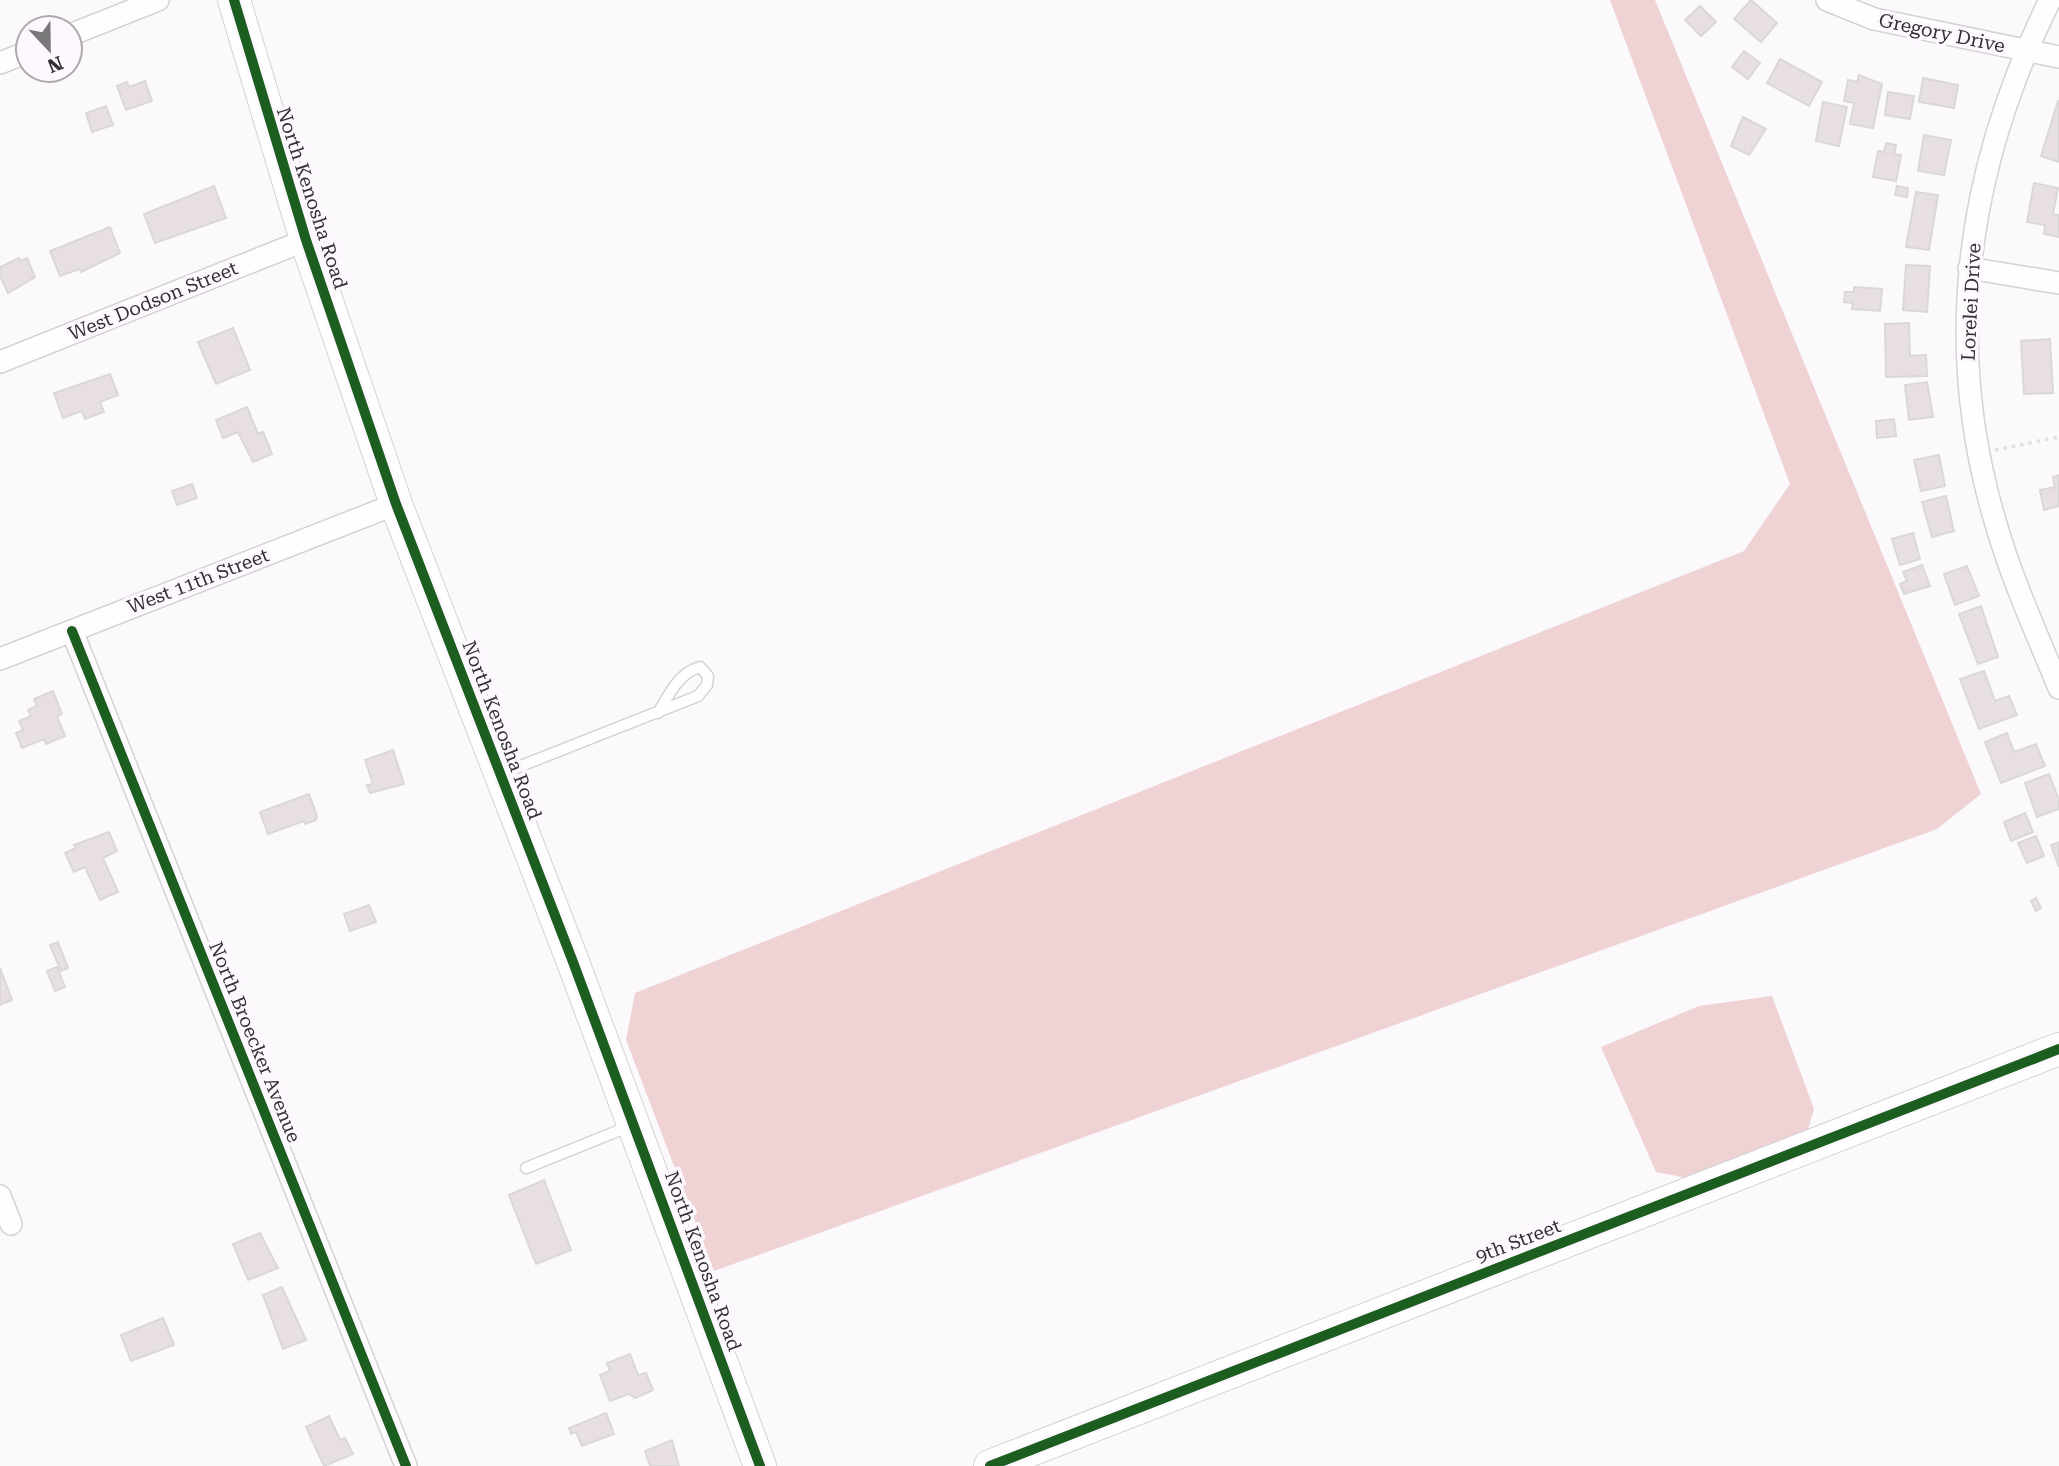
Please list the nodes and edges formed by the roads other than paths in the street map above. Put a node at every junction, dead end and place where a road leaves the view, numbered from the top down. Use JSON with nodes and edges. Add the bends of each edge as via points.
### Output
{"nodes":[{"id":1,"x":158,"y":0,"type":"edge"},
{"id":2,"x":234,"y":0,"type":"edge"},
{"id":3,"x":1828,"y":0,"type":"edge"},
{"id":4,"x":2050,"y":0,"type":"edge"},
{"id":5,"x":84,"y":29,"type":"edge"},
{"id":6,"x":2025,"y":51,"type":"junction"},
{"id":7,"x":2059,"y":57,"type":"edge"},
{"id":8,"x":306,"y":240,"type":"junction"},
{"id":9,"x":1969,"y":268,"type":"junction"},
{"id":10,"x":2059,"y":284,"type":"edge"},
{"id":11,"x":0,"y":362,"type":"edge"},
{"id":12,"x":396,"y":504,"type":"junction"},
{"id":13,"x":72,"y":631,"type":"junction"},
{"id":14,"x":0,"y":659,"type":"edge"},
{"id":15,"x":2059,"y":688,"type":"edge"},
{"id":16,"x":658,"y":713,"type":"junction"},
{"id":17,"x":500,"y":774,"type":"junction"},
{"id":18,"x":2059,"y":1048,"type":"edge"},
{"id":19,"x":633,"y":1125,"type":"junction"},
{"id":20,"x":526,"y":1168,"type":"dead end"},
{"id":21,"x":0,"y":1196,"type":"edge"},
{"id":22,"x":11,"y":1224,"type":"dead end"},
{"id":23,"x":405,"y":1466,"type":"edge"},
{"id":24,"x":760,"y":1466,"type":"edge"},
{"id":25,"x":990,"y":1466,"type":"edge"}],
"edges":[{"from":1,"to":5,"type":"street"},
{"from":2,"to":8,"type":"street","name":"North Kenosha Road"},
{"from":3,"to":6,"type":"street","name":"Gregory Drive","via":[[1874,19]]},
{"from":4,"to":6,"type":"street","name":"Lorelei Drive"},
{"from":6,"to":7,"type":"street","name":"Gregory Drive"},
{"from":6,"to":9,"type":"street","name":"Lorelei Drive","via":[[1992,143]]},
{"from":8,"to":11,"type":"street","name":"West Dodson Street"},
{"from":8,"to":12,"type":"street","name":"North Kenosha Road"},
{"from":9,"to":10,"type":"street"},
{"from":9,"to":15,"type":"street","name":"Lorelei Drive","via":[[1969,389],[1979,453],[1996,526]]},
{"from":12,"to":13,"type":"street","name":"West 11th Street"},
{"from":12,"to":17,"type":"street","name":"North Kenosha Road"},
{"from":13,"to":14,"type":"street","name":"West 11th Street"},
{"from":13,"to":23,"type":"street","name":"North Broecker Avenue"},
{"from":16,"to":16,"type":"lane","via":[[698,696],[708,676],[700,667],[678,679]]},
{"from":16,"to":17,"type":"lane"},
{"from":17,"to":19,"type":"street","name":"North Kenosha Road"},
{"from":18,"to":25,"type":"street","name":"9th Street"},
{"from":19,"to":20,"type":"lane"},
{"from":19,"to":24,"type":"street","name":"North Kenosha Road"},
{"from":21,"to":22,"type":"street"}]}
